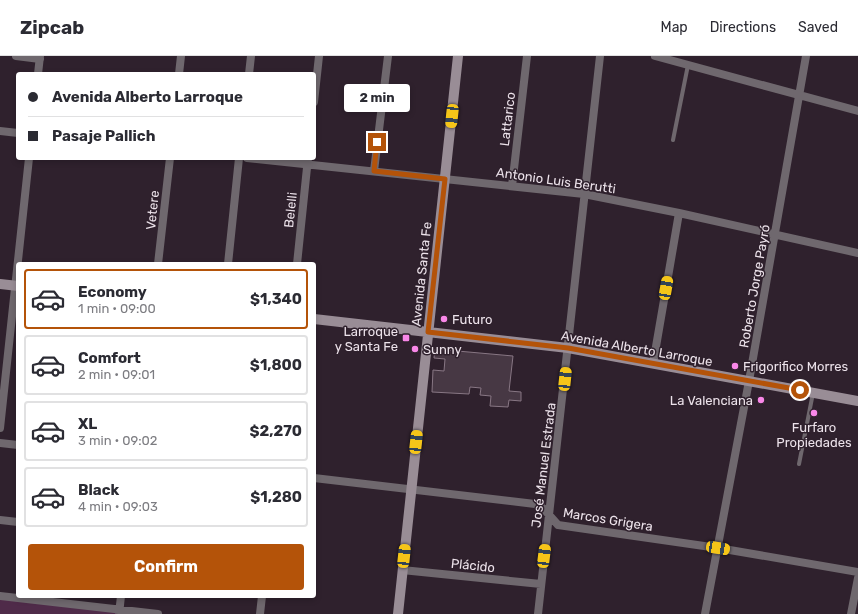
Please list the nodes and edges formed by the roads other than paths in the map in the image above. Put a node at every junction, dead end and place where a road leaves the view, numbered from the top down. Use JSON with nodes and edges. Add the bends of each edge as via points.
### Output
{"nodes":[{"id":1,"x":16,"y":56,"type":"edge"},
{"id":2,"x":181,"y":56,"type":"edge"},
{"id":3,"x":250,"y":56,"type":"edge"},
{"id":4,"x":319,"y":56,"type":"edge"},
{"id":5,"x":388,"y":56,"type":"edge"},
{"id":6,"x":458,"y":56,"type":"edge"},
{"id":7,"x":527,"y":56,"type":"edge"},
{"id":8,"x":600,"y":56,"type":"edge"},
{"id":9,"x":655,"y":56,"type":"edge"},
{"id":10,"x":806,"y":56,"type":"edge"},
{"id":11,"x":40,"y":57,"type":"edge"},
{"id":12,"x":683,"y":61,"type":"edge"},
{"id":13,"x":38,"y":72,"type":"edge"},
{"id":14,"x":179,"y":72,"type":"edge"},
{"id":15,"x":248,"y":72,"type":"edge"},
{"id":16,"x":316,"y":84,"type":"edge"},
{"id":17,"x":799,"y":95,"type":"junction"},
{"id":18,"x":858,"y":111,"type":"edge"},
{"id":19,"x":0,"y":131,"type":"edge"},
{"id":20,"x":16,"y":133,"type":"edge"},
{"id":21,"x":673,"y":140,"type":"dead end"},
{"id":22,"x":29,"y":160,"type":"edge"},
{"id":23,"x":170,"y":160,"type":"edge"},
{"id":24,"x":239,"y":160,"type":"edge"},
{"id":25,"x":287,"y":160,"type":"edge"},
{"id":26,"x":307,"y":161,"type":"edge"},
{"id":27,"x":374,"y":171,"type":"junction"},
{"id":28,"x":445,"y":179,"type":"junction"},
{"id":29,"x":512,"y":186,"type":"junction"},
{"id":30,"x":584,"y":194,"type":"junction"},
{"id":31,"x":679,"y":213,"type":"junction"},
{"id":32,"x":775,"y":236,"type":"junction"},
{"id":33,"x":858,"y":253,"type":"edge"},
{"id":34,"x":19,"y":262,"type":"edge"},
{"id":35,"x":158,"y":262,"type":"edge"},
{"id":36,"x":228,"y":262,"type":"edge"},
{"id":37,"x":297,"y":262,"type":"edge"},
{"id":38,"x":0,"y":284,"type":"edge"},
{"id":39,"x":16,"y":286,"type":"edge"},
{"id":40,"x":16,"y":294,"type":"edge"},
{"id":41,"x":316,"y":319,"type":"edge"},
{"id":42,"x":428,"y":332,"type":"junction"},
{"id":43,"x":568,"y":348,"type":"junction"},
{"id":44,"x":653,"y":364,"type":"junction"},
{"id":45,"x":749,"y":381,"type":"junction"},
{"id":46,"x":813,"y":393,"type":"junction"},
{"id":47,"x":858,"y":401,"type":"edge"},
{"id":48,"x":0,"y":428,"type":"edge"},
{"id":49,"x":0,"y":443,"type":"edge"},
{"id":50,"x":16,"y":445,"type":"edge"},
{"id":51,"x":799,"y":464,"type":"dead end"},
{"id":52,"x":316,"y":478,"type":"edge"},
{"id":53,"x":411,"y":489,"type":"junction"},
{"id":54,"x":549,"y":515,"type":"junction"},
{"id":55,"x":0,"y":520,"type":"edge"},
{"id":56,"x":16,"y":522,"type":"edge"},
{"id":57,"x":718,"y":548,"type":"junction"},
{"id":58,"x":402,"y":570,"type":"junction"},
{"id":59,"x":858,"y":572,"type":"edge"},
{"id":60,"x":858,"y":578,"type":"edge"},
{"id":61,"x":541,"y":584,"type":"junction"},
{"id":62,"x":0,"y":596,"type":"edge"},
{"id":63,"x":121,"y":598,"type":"edge"},
{"id":64,"x":262,"y":598,"type":"edge"},
{"id":65,"x":120,"y":612,"type":"edge"},
{"id":66,"x":158,"y":614,"type":"edge"},
{"id":67,"x":260,"y":614,"type":"edge"},
{"id":68,"x":398,"y":614,"type":"edge"},
{"id":69,"x":538,"y":614,"type":"edge"},
{"id":70,"x":705,"y":614,"type":"edge"},
{"id":71,"x":851,"y":614,"type":"edge"}],
"edges":[{"from":1,"to":11,"type":"street"},
{"from":2,"to":14,"type":"street"},
{"from":3,"to":15,"type":"street"},
{"from":4,"to":16,"type":"street"},
{"from":5,"to":27,"type":"street"},
{"from":6,"to":28,"type":"main road","name":"Avenida Santa Fe"},
{"from":7,"to":29,"type":"street","name":"Lattarico"},
{"from":8,"to":30,"type":"street","name":"José Manuel Estrada"},
{"from":9,"to":12,"type":"street"},
{"from":10,"to":17,"type":"street","name":"Roberto Jorge Payró"},
{"from":11,"to":13,"type":"street"},
{"from":12,"to":17,"type":"street"},
{"from":12,"to":21,"type":"lane"},
{"from":17,"to":18,"type":"street"},
{"from":17,"to":32,"type":"street","name":"Roberto Jorge Payró"},
{"from":19,"to":20,"type":"street"},
{"from":22,"to":34,"type":"street"},
{"from":23,"to":35,"type":"street","name":"Vetere"},
{"from":24,"to":36,"type":"street"},
{"from":25,"to":26,"type":"street","name":"Antonio Luis Berutti"},
{"from":26,"to":27,"type":"street","name":"Antonio Luis Berutti"},
{"from":26,"to":37,"type":"street","name":"Belelli"},
{"from":27,"to":28,"type":"street","name":"Antonio Luis Berutti"},
{"from":28,"to":29,"type":"street","name":"Antonio Luis Berutti"},
{"from":28,"to":42,"type":"main road","name":"Avenida Santa Fe"},
{"from":29,"to":30,"type":"street","name":"Antonio Luis Berutti"},
{"from":30,"to":31,"type":"street","name":"Antonio Luis Berutti"},
{"from":30,"to":43,"type":"street","name":"José Manuel Estrada"},
{"from":31,"to":32,"type":"street","name":"Antonio Luis Berutti"},
{"from":31,"to":44,"type":"street"},
{"from":32,"to":33,"type":"street","name":"Antonio Luis Berutti"},
{"from":32,"to":45,"type":"street","name":"Roberto Jorge Payró"},
{"from":38,"to":39,"type":"main road"},
{"from":40,"to":48,"type":"street"},
{"from":41,"to":42,"type":"main road","name":"Avenida Alberto Larroque"},
{"from":42,"to":43,"type":"main road","name":"Avenida Alberto Larroque"},
{"from":42,"to":53,"type":"main road","name":"Avenida Santa Fe"},
{"from":43,"to":44,"type":"main road","name":"Avenida Alberto Larroque"},
{"from":43,"to":54,"type":"street","name":"José Manuel Estrada"},
{"from":44,"to":45,"type":"main road","name":"Avenida Alberto Larroque"},
{"from":45,"to":46,"type":"main road","name":"Avenida Alberto Larroque"},
{"from":45,"to":57,"type":"street","name":"Roberto Jorge Payró"},
{"from":46,"to":47,"type":"main road","name":"Avenida Alberto Larroque"},
{"from":46,"to":51,"type":"lane"},
{"from":49,"to":50,"type":"street"},
{"from":52,"to":53,"type":"street","name":"Marcos Grigera"},
{"from":53,"to":54,"type":"street","name":"Marcos Grigera","via":[[535,504]]},
{"from":53,"to":58,"type":"main road","name":"Avenida Santa Fe"},
{"from":54,"to":57,"type":"street","name":"Marcos Grigera","via":[[563,526]]},
{"from":54,"to":61,"type":"street","name":"José Manuel Estrada"},
{"from":55,"to":56,"type":"street"},
{"from":57,"to":59,"type":"street","name":"Marcos Grigera"},
{"from":57,"to":70,"type":"street","name":"Roberto Jorge Payró"},
{"from":58,"to":61,"type":"street","name":"Plácido"},
{"from":58,"to":68,"type":"main road","name":"Avenida Santa Fe"},
{"from":60,"to":71,"type":"street"},
{"from":61,"to":69,"type":"street","name":"José Manuel Estrada"},
{"from":62,"to":65,"type":"street"},
{"from":63,"to":65,"type":"street"},
{"from":64,"to":67,"type":"street"},
{"from":65,"to":66,"type":"street"}]}
